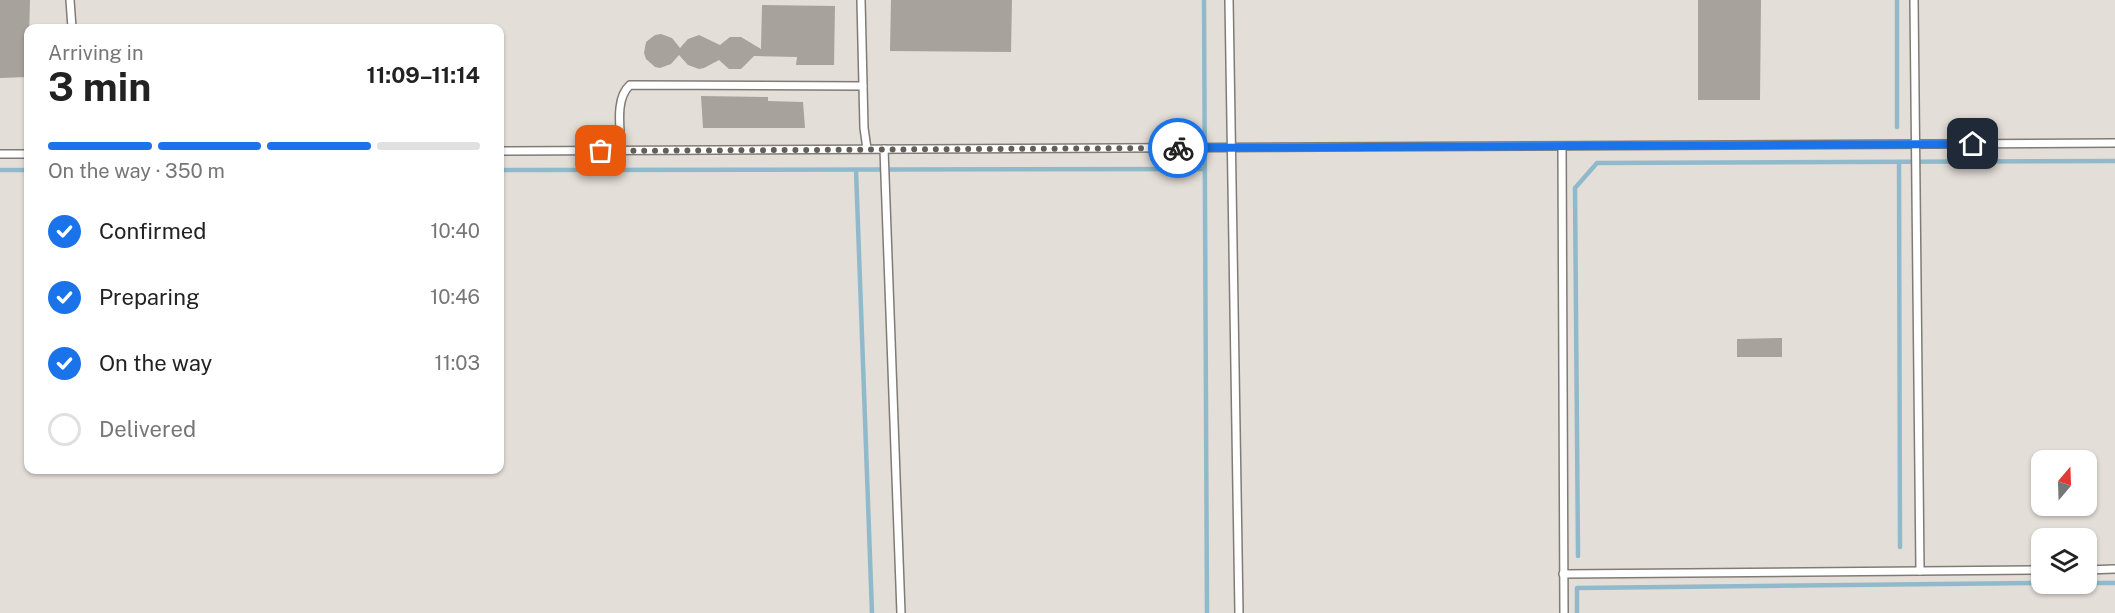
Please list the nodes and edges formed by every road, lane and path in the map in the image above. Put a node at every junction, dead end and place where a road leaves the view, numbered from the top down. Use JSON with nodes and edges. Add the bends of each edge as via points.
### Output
{"nodes":[{"id":1,"x":70,"y":0,"type":"edge"},
{"id":2,"x":861,"y":0,"type":"edge"},
{"id":3,"x":1229,"y":0,"type":"edge"},
{"id":4,"x":1914,"y":0,"type":"edge"},
{"id":5,"x":72,"y":24,"type":"edge"},
{"id":6,"x":863,"y":86,"type":"junction"},
{"id":7,"x":2115,"y":143,"type":"edge"},
{"id":8,"x":1562,"y":146,"type":"junction"},
{"id":9,"x":1232,"y":148,"type":"junction"},
{"id":10,"x":867,"y":149,"type":"junction"},
{"id":11,"x":884,"y":149,"type":"junction"},
{"id":12,"x":504,"y":151,"type":"edge"},
{"id":13,"x":621,"y":151,"type":"junction"},
{"id":14,"x":0,"y":154,"type":"edge"},
{"id":15,"x":24,"y":154,"type":"edge"},
{"id":16,"x":2115,"y":569,"type":"edge"},
{"id":17,"x":2031,"y":570,"type":"edge"},
{"id":18,"x":2097,"y":570,"type":"edge"},
{"id":19,"x":1920,"y":571,"type":"junction"},
{"id":20,"x":1563,"y":574,"type":"junction"},
{"id":21,"x":901,"y":613,"type":"edge"},
{"id":22,"x":1239,"y":613,"type":"edge"},
{"id":23,"x":1564,"y":613,"type":"edge"}],
"edges":[{"from":1,"to":5,"type":"lane"},
{"from":2,"to":6,"type":"lane"},
{"from":3,"to":9,"type":"lane"},
{"from":4,"to":19,"type":"lane"},
{"from":6,"to":10,"type":"lane"},
{"from":6,"to":13,"type":"lane","via":[[630,85],[621,100]]},
{"from":7,"to":8,"type":"lane"},
{"from":8,"to":9,"type":"lane"},
{"from":8,"to":20,"type":"lane"},
{"from":9,"to":11,"type":"lane"},
{"from":9,"to":22,"type":"lane"},
{"from":10,"to":11,"type":"lane"},
{"from":10,"to":13,"type":"lane"},
{"from":11,"to":21,"type":"lane"},
{"from":12,"to":13,"type":"lane"},
{"from":14,"to":15,"type":"lane"},
{"from":16,"to":18,"type":"lane"},
{"from":17,"to":19,"type":"lane"},
{"from":19,"to":20,"type":"lane"},
{"from":20,"to":23,"type":"lane"}]}
